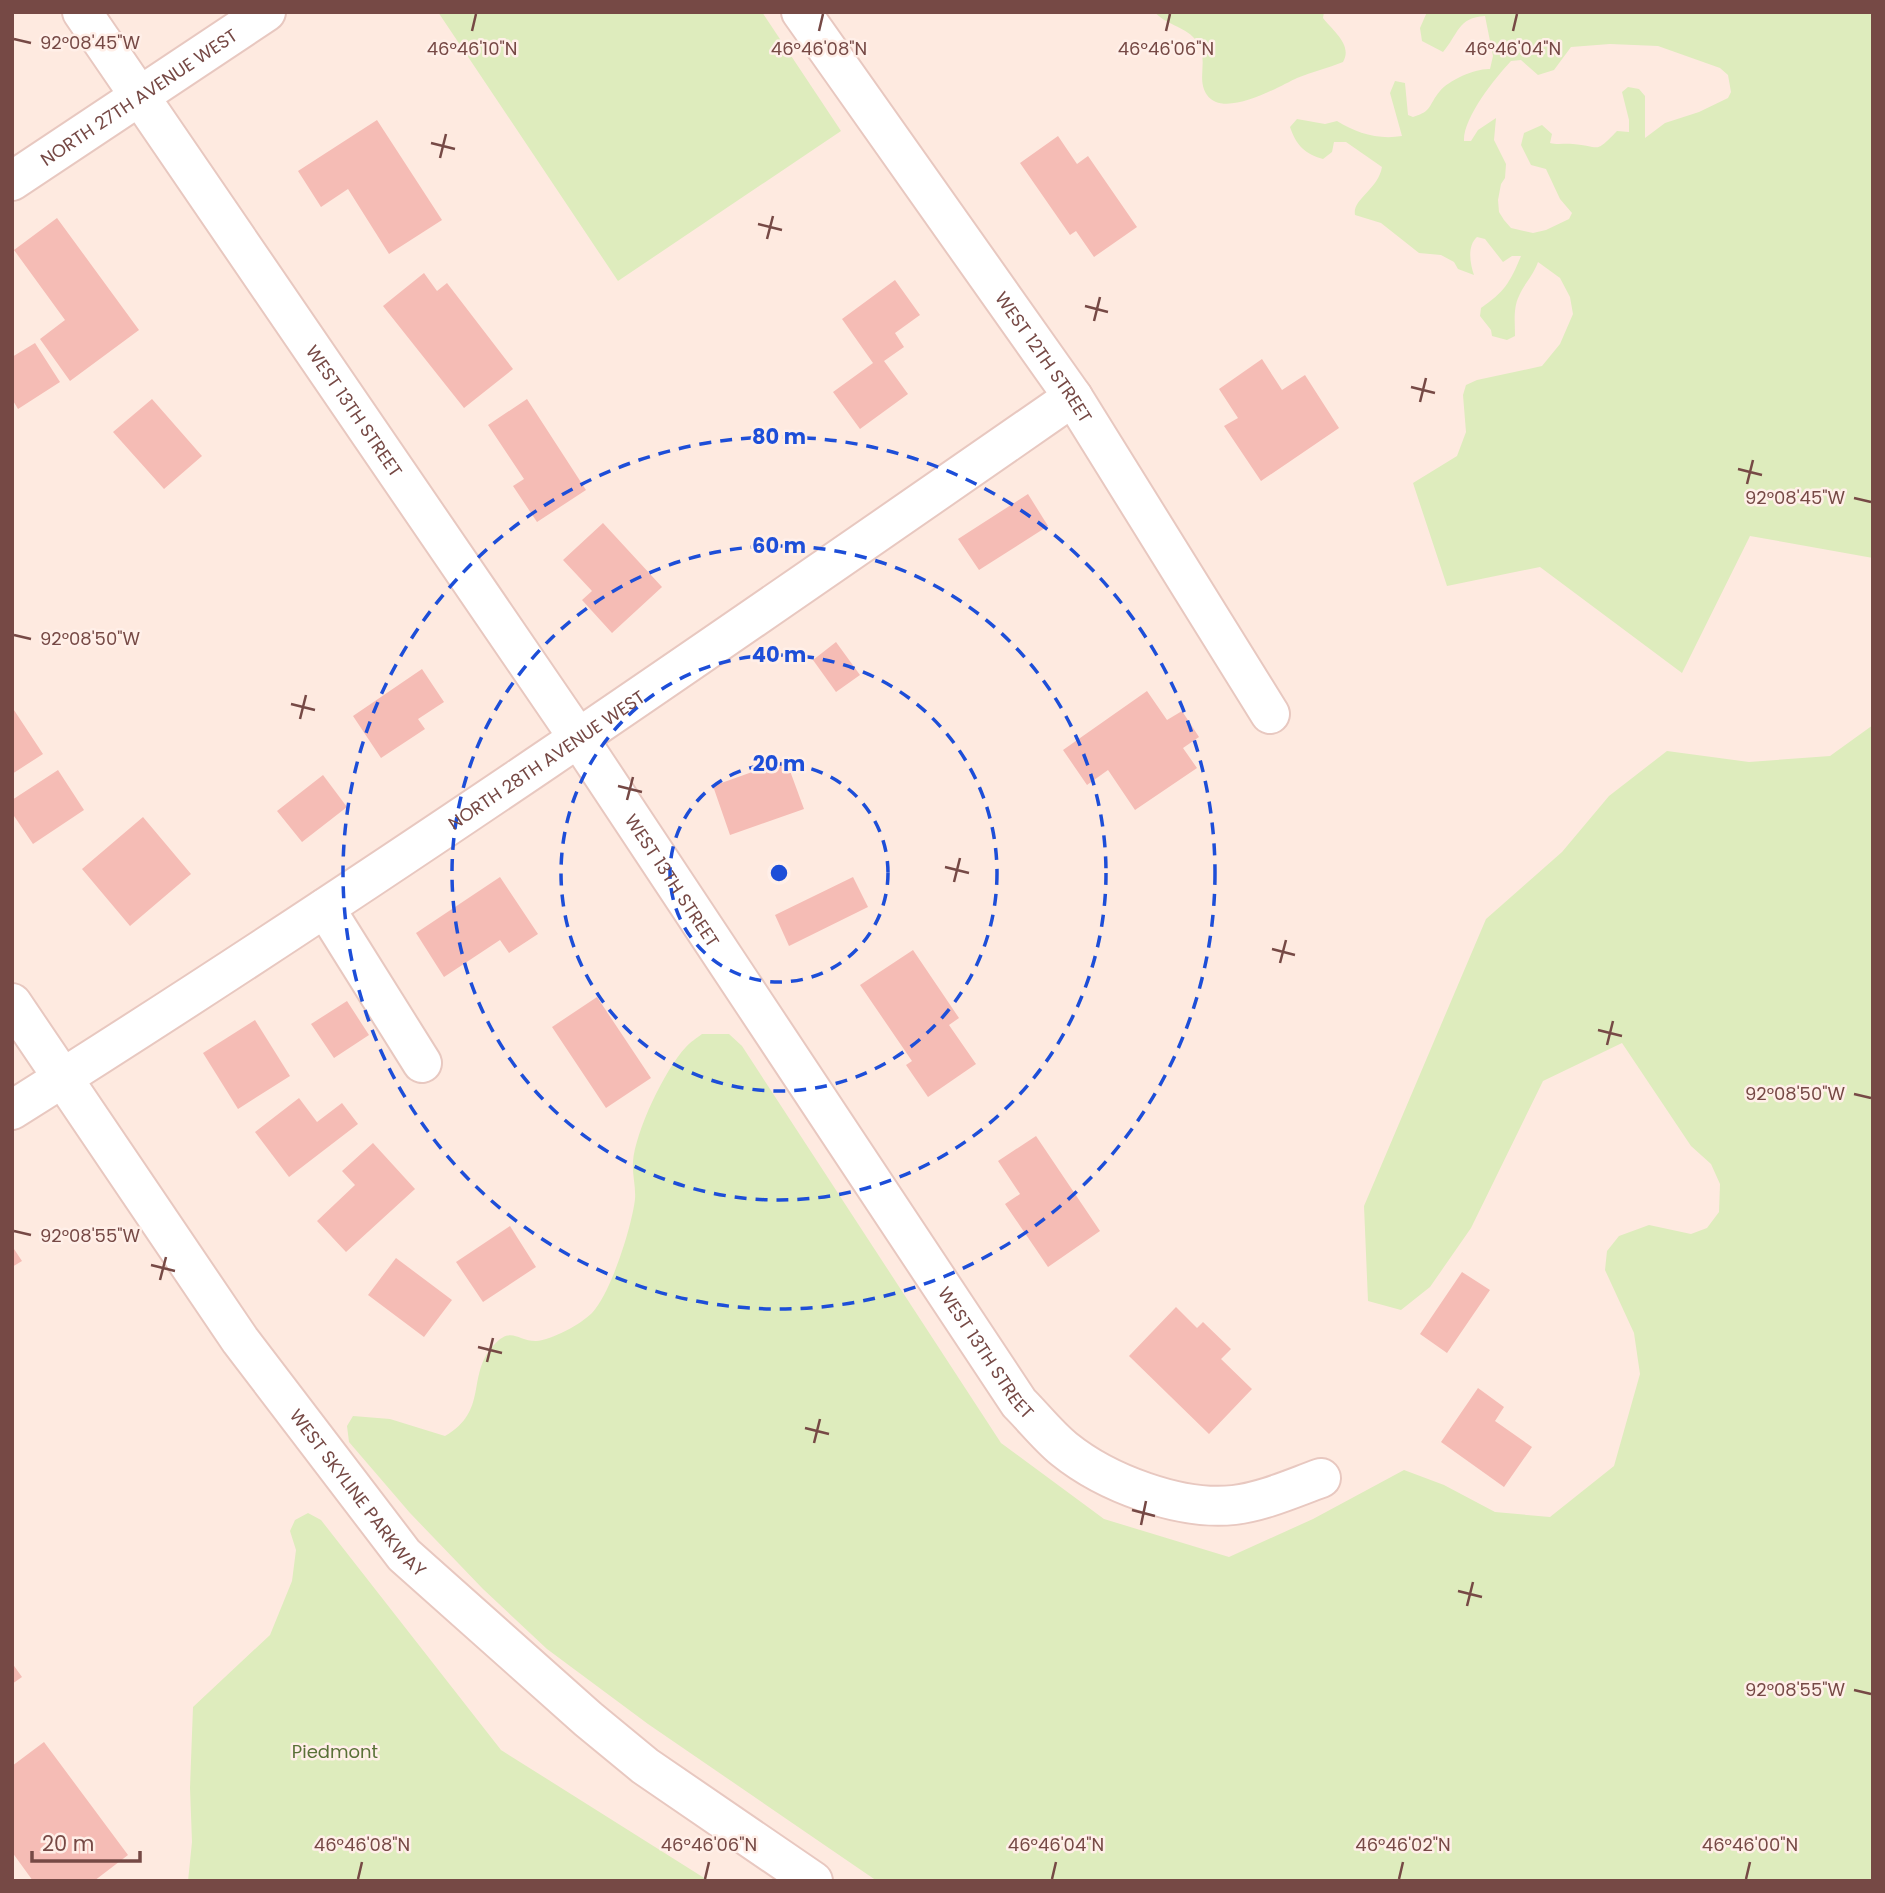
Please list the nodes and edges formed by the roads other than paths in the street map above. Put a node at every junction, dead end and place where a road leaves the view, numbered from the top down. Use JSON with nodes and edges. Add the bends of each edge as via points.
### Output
{"nodes":[{"id":1,"x":82,"y":12,"type":"edge"},
{"id":2,"x":266,"y":12,"type":"edge"},
{"id":3,"x":801,"y":12,"type":"edge"},
{"id":4,"x":140,"y":96,"type":"junction"},
{"id":5,"x":12,"y":181,"type":"edge"},
{"id":6,"x":1073,"y":397,"type":"junction"},
{"id":7,"x":1270,"y":714,"type":"dead end"},
{"id":8,"x":579,"y":738,"type":"junction"},
{"id":9,"x":325,"y":908,"type":"junction"},
{"id":10,"x":12,"y":1003,"type":"edge"},
{"id":11,"x":422,"y":1063,"type":"dead end"},
{"id":12,"x":62,"y":1078,"type":"junction"},
{"id":13,"x":12,"y":1110,"type":"edge"},
{"id":14,"x":1321,"y":1478,"type":"dead end"},
{"id":15,"x":813,"y":1881,"type":"edge"}],
"edges":[{"from":1,"to":4,"type":"street","name":"WEST 13TH STREET"},
{"from":2,"to":4,"type":"street","name":"NORTH 27TH AVENUE WEST"},
{"from":3,"to":6,"type":"street","name":"WEST 12TH STREET"},
{"from":4,"to":5,"type":"street","name":"NORTH 27TH AVENUE WEST"},
{"from":4,"to":8,"type":"street","name":"WEST 13TH STREET"},
{"from":6,"to":7,"type":"street","name":"WEST 12TH STREET"},
{"from":6,"to":8,"type":"street","name":"NORTH 28TH AVENUE WEST"},
{"from":8,"to":9,"type":"street","name":"NORTH 28TH AVENUE WEST"},
{"from":8,"to":14,"type":"street","name":"WEST 13TH STREET","via":[[1019,1403],[1063,1448],[1092,1469],[1125,1484],[1203,1506],[1268,1498]]},
{"from":9,"to":11,"type":"street"},
{"from":9,"to":12,"type":"street","name":"NORTH 28TH AVENUE WEST"},
{"from":10,"to":12,"type":"street","name":"WEST SKYLINE PARKWAY"},
{"from":12,"to":13,"type":"street","name":"NORTH 28TH AVENUE WEST"},
{"from":12,"to":15,"type":"street","name":"WEST SKYLINE PARKWAY","via":[[240,1340],[404,1555],[645,1766]]}]}
